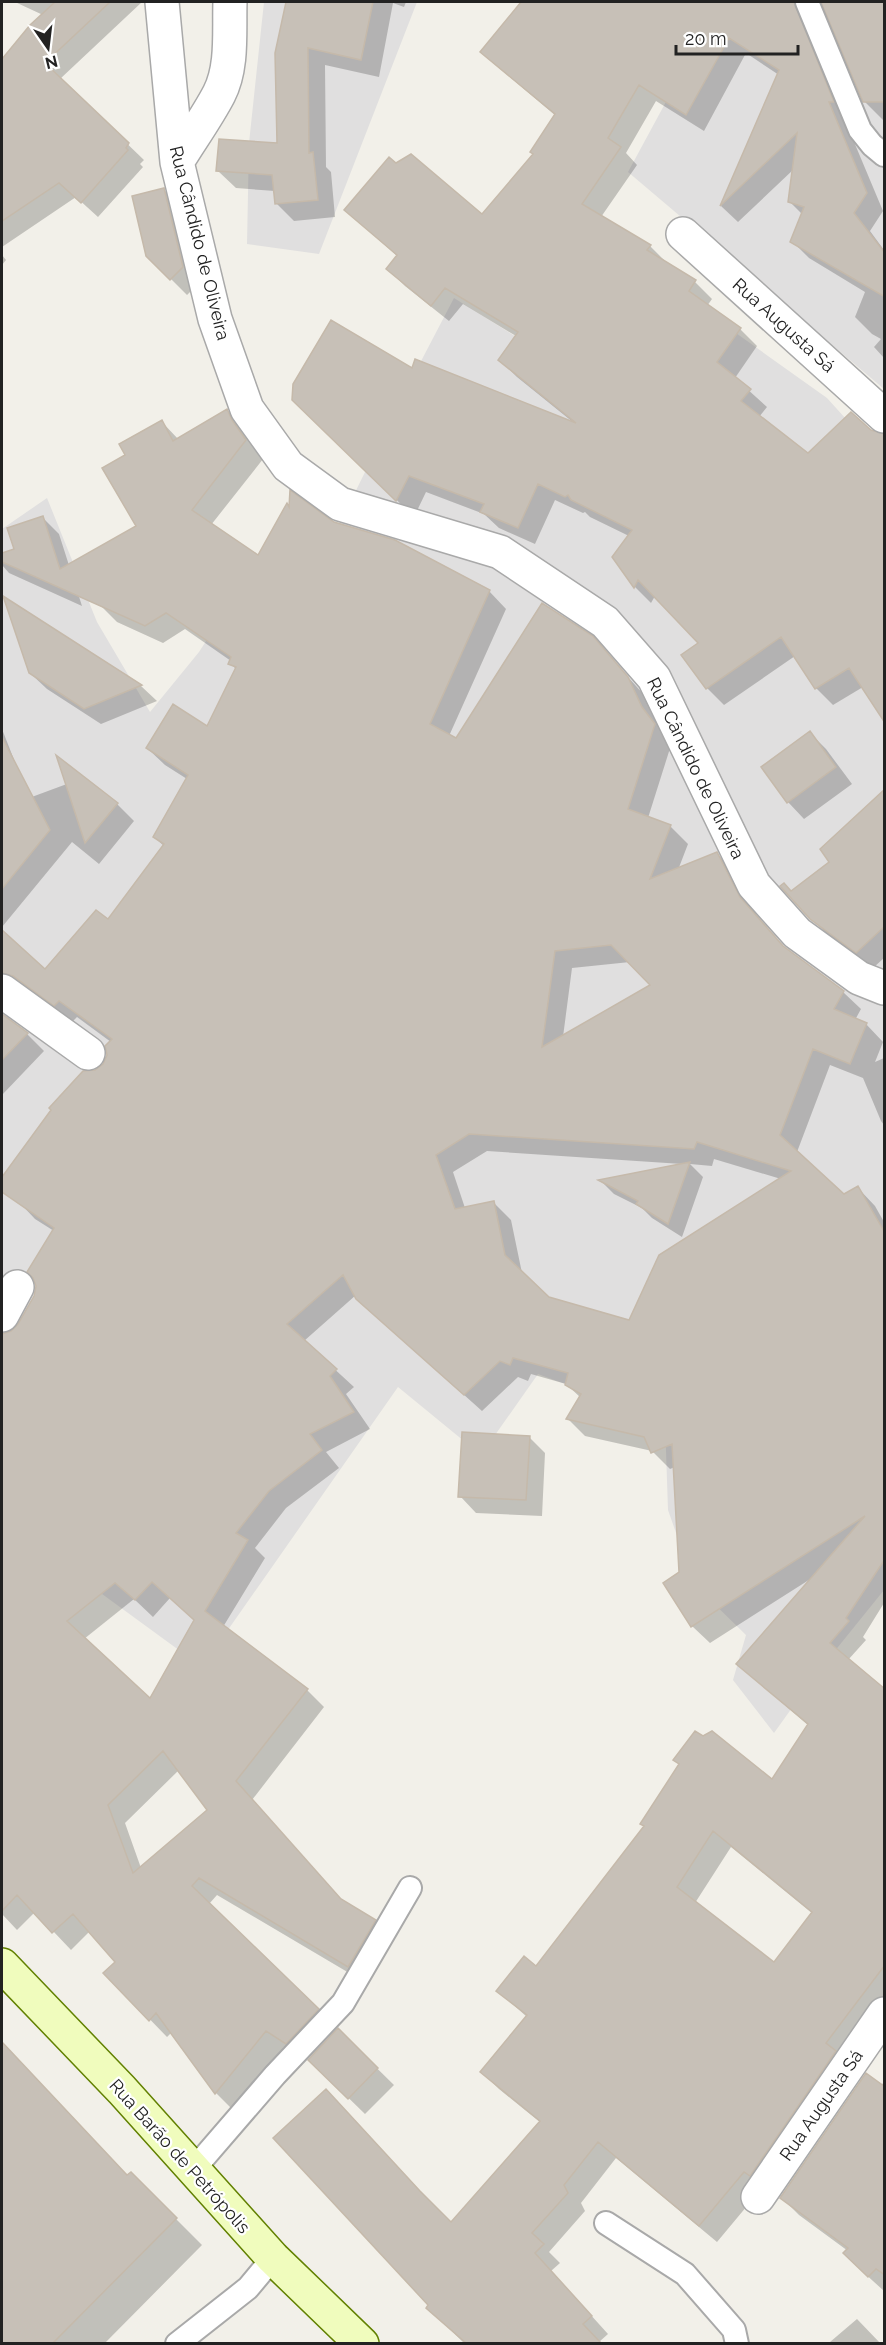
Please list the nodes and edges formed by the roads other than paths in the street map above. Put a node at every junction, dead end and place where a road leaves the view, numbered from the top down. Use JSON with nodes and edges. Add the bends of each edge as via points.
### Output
{"nodes":[{"id":1,"x":162,"y":2,"type":"edge"},
{"id":2,"x":230,"y":2,"type":"edge"},
{"id":3,"x":807,"y":2,"type":"edge"},
{"id":4,"x":885,"y":155,"type":"edge"},
{"id":5,"x":177,"y":162,"type":"junction"},
{"id":6,"x":683,"y":234,"type":"dead end"},
{"id":7,"x":885,"y":416,"type":"edge"},
{"id":8,"x":885,"y":988,"type":"edge"},
{"id":9,"x":2,"y":991,"type":"edge"},
{"id":10,"x":88,"y":1053,"type":"dead end"},
{"id":11,"x":17,"y":1287,"type":"dead end"},
{"id":12,"x":2,"y":1315,"type":"edge"},
{"id":13,"x":410,"y":1888,"type":"dead end"},
{"id":14,"x":2,"y":1965,"type":"edge"},
{"id":15,"x":885,"y":2014,"type":"edge"},
{"id":16,"x":193,"y":2170,"type":"junction"},
{"id":17,"x":758,"y":2197,"type":"dead end"},
{"id":18,"x":606,"y":2223,"type":"dead end"},
{"id":19,"x":273,"y":2259,"type":"junction"},
{"id":20,"x":735,"y":2337,"type":"edge"},
{"id":21,"x":177,"y":2343,"type":"edge"},
{"id":22,"x":362,"y":2343,"type":"edge"}],
"edges":[{"from":1,"to":5,"type":"street","name":"Rua Cândido de Oliveira"},
{"from":2,"to":5,"type":"street","via":[[229,50],[220,93]]},
{"from":3,"to":4,"type":"lane","via":[[860,130]]},
{"from":5,"to":8,"type":"street","name":"Rua Cândido de Oliveira","via":[[215,319],[247,409],[288,466],[340,504],[500,552],[605,622],[654,678],[754,885],[797,933],[859,978]]},
{"from":6,"to":7,"type":"street","name":"Rua Augusta Sá"},
{"from":9,"to":10,"type":"street"},
{"from":11,"to":12,"type":"street"},
{"from":13,"to":16,"type":"lane","via":[[343,2003]]},
{"from":14,"to":16,"type":"street","name":"Rua Barão de Petrópolis"},
{"from":15,"to":17,"type":"street","name":"Rua Augusta Sá"},
{"from":16,"to":19,"type":"street","name":"Rua Barão de Petrópolis"},
{"from":18,"to":20,"type":"lane","via":[[685,2274]]},
{"from":19,"to":21,"type":"lane","via":[[248,2288]]},
{"from":19,"to":22,"type":"street","name":"Rua Barão de Petrópolis"}]}
